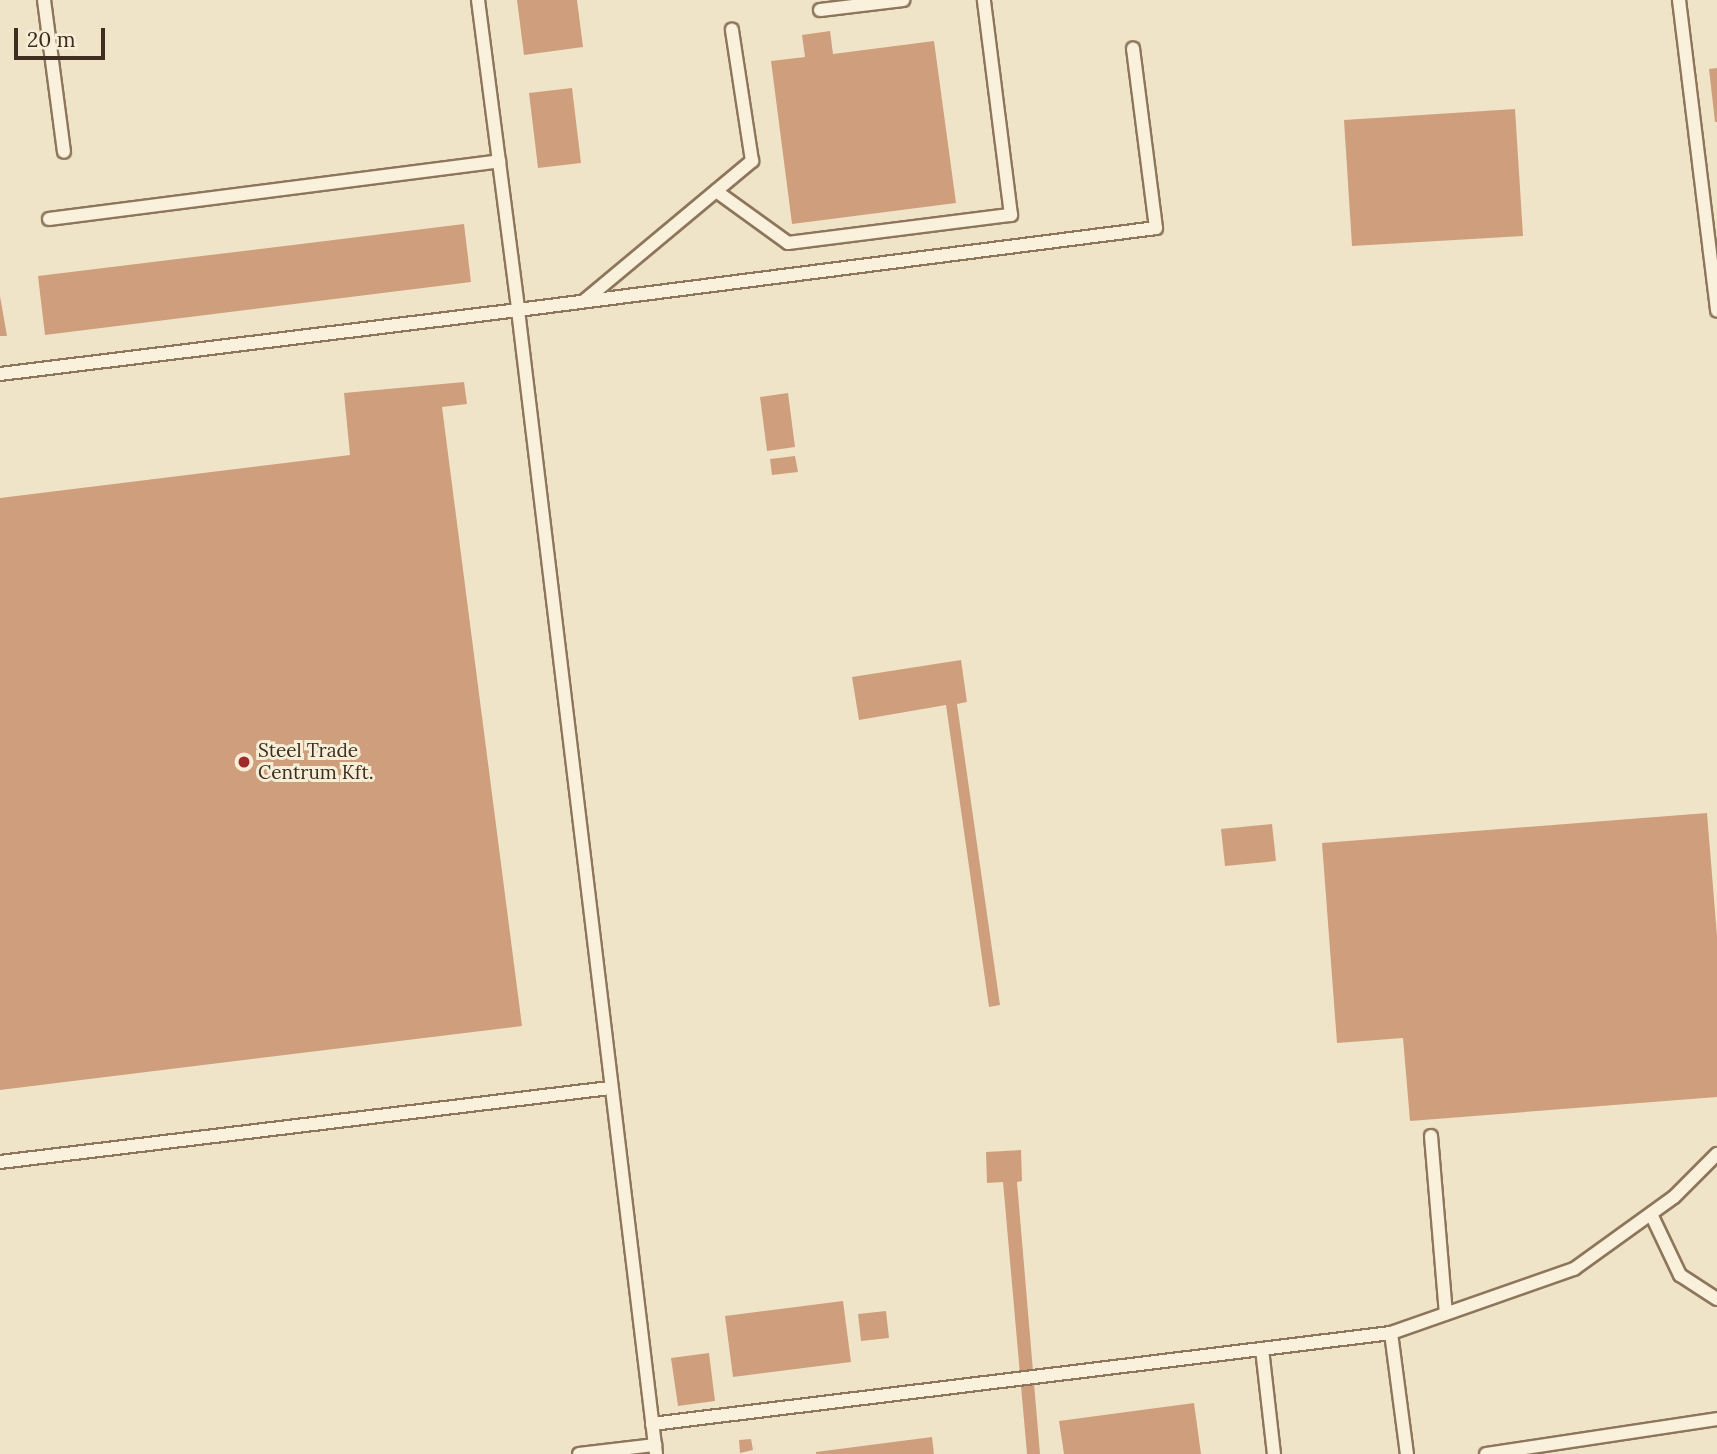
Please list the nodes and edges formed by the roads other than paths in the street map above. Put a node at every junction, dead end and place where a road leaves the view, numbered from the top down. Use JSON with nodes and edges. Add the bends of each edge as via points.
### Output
{"nodes":[{"id":1,"x":44,"y":0,"type":"edge"},
{"id":2,"x":478,"y":0,"type":"edge"},
{"id":3,"x":903,"y":0,"type":"edge"},
{"id":4,"x":984,"y":0,"type":"edge"},
{"id":5,"x":1679,"y":0,"type":"edge"},
{"id":6,"x":820,"y":10,"type":"dead end"},
{"id":7,"x":732,"y":30,"type":"dead end"},
{"id":8,"x":1133,"y":48,"type":"dead end"},
{"id":9,"x":64,"y":152,"type":"dead end"},
{"id":10,"x":499,"y":161,"type":"junction"},
{"id":11,"x":716,"y":191,"type":"junction"},
{"id":12,"x":49,"y":219,"type":"dead end"},
{"id":13,"x":584,"y":301,"type":"junction"},
{"id":14,"x":519,"y":310,"type":"junction"},
{"id":15,"x":1717,"y":312,"type":"edge"},
{"id":16,"x":0,"y":374,"type":"edge"},
{"id":17,"x":610,"y":1087,"type":"junction"},
{"id":18,"x":1431,"y":1136,"type":"dead end"},
{"id":19,"x":1717,"y":1154,"type":"edge"},
{"id":20,"x":0,"y":1162,"type":"edge"},
{"id":21,"x":1651,"y":1214,"type":"junction"},
{"id":22,"x":1717,"y":1299,"type":"edge"},
{"id":23,"x":1446,"y":1313,"type":"junction"},
{"id":24,"x":1391,"y":1333,"type":"junction"},
{"id":25,"x":1262,"y":1349,"type":"junction"},
{"id":26,"x":1717,"y":1419,"type":"edge"},
{"id":27,"x":652,"y":1424,"type":"junction"},
{"id":28,"x":655,"y":1449,"type":"edge"},
{"id":29,"x":579,"y":1454,"type":"edge"},
{"id":30,"x":1274,"y":1454,"type":"edge"},
{"id":31,"x":1407,"y":1454,"type":"edge"},
{"id":32,"x":1486,"y":1454,"type":"edge"}],
"edges":[{"from":1,"to":9,"type":"lane"},
{"from":2,"to":10,"type":"lane"},
{"from":3,"to":6,"type":"lane"},
{"from":4,"to":11,"type":"lane","via":[[1011,215],[788,243]]},
{"from":5,"to":15,"type":"lane"},
{"from":7,"to":11,"type":"lane","via":[[752,161]]},
{"from":8,"to":13,"type":"lane","via":[[1156,228]]},
{"from":10,"to":12,"type":"lane"},
{"from":10,"to":14,"type":"lane"},
{"from":11,"to":13,"type":"lane"},
{"from":13,"to":14,"type":"lane"},
{"from":14,"to":16,"type":"lane"},
{"from":14,"to":17,"type":"lane"},
{"from":17,"to":20,"type":"lane"},
{"from":17,"to":27,"type":"lane"},
{"from":18,"to":23,"type":"lane"},
{"from":19,"to":21,"type":"lane"},
{"from":21,"to":22,"type":"lane","via":[[1680,1275]]},
{"from":21,"to":23,"type":"lane","via":[[1574,1269]]},
{"from":23,"to":24,"type":"lane"},
{"from":24,"to":25,"type":"lane"},
{"from":24,"to":31,"type":"lane"},
{"from":25,"to":27,"type":"lane"},
{"from":25,"to":30,"type":"lane"},
{"from":26,"to":32,"type":"lane"},
{"from":27,"to":28,"type":"lane"},
{"from":28,"to":29,"type":"lane"}]}
